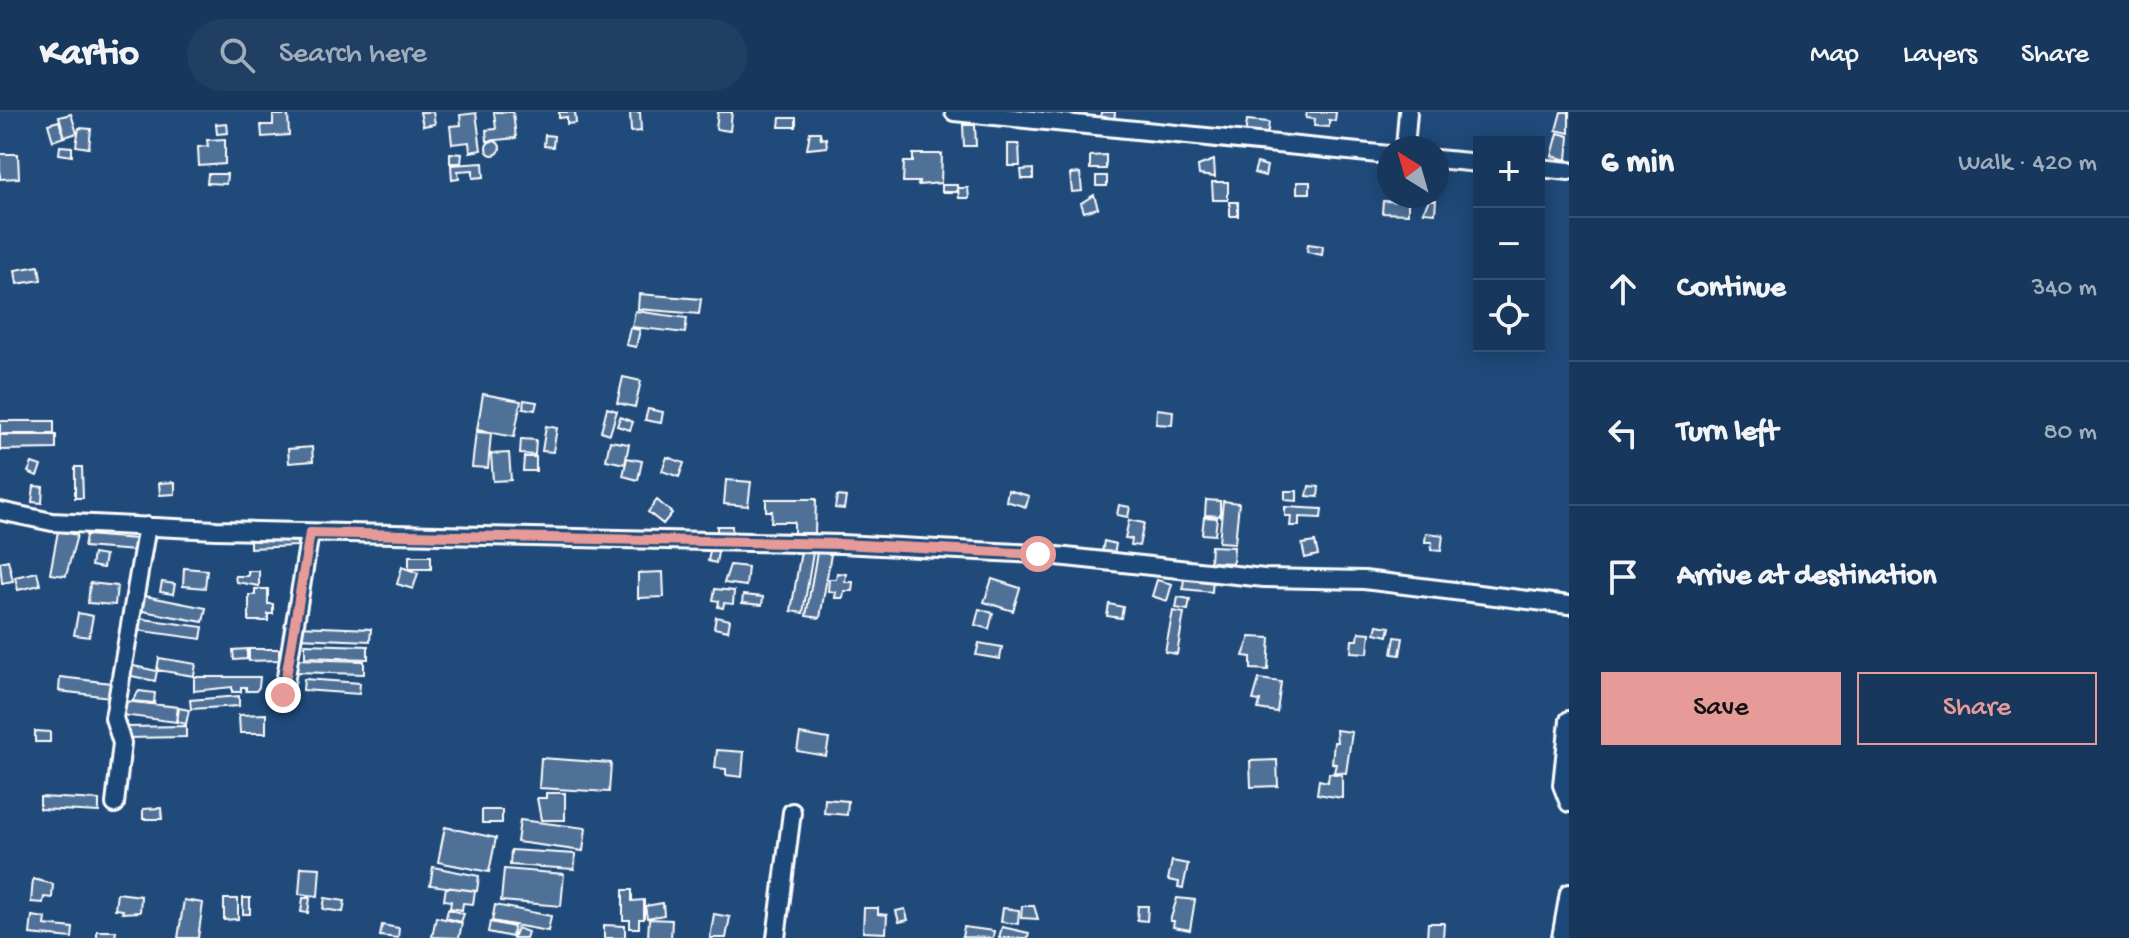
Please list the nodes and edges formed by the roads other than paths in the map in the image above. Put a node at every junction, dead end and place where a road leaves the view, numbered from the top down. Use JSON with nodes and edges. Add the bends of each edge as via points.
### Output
{"nodes":[{"id":1,"x":954,"y":112,"type":"edge"},
{"id":2,"x":1408,"y":112,"type":"edge"},
{"id":3,"x":1062,"y":118,"type":"edge"},
{"id":4,"x":1406,"y":136,"type":"edge"},
{"id":5,"x":1377,"y":154,"type":"edge"},
{"id":6,"x":1449,"y":160,"type":"edge"},
{"id":7,"x":1473,"y":162,"type":"edge"},
{"id":8,"x":1545,"y":169,"type":"edge"},
{"id":9,"x":1569,"y":171,"type":"edge"},
{"id":10,"x":0,"y":511,"type":"edge"},
{"id":11,"x":147,"y":526,"type":"junction"},
{"id":12,"x":310,"y":533,"type":"junction"},
{"id":13,"x":1569,"y":605,"type":"edge"},
{"id":14,"x":283,"y":695,"type":"dead end"},
{"id":15,"x":1569,"y":720,"type":"edge"},
{"id":16,"x":1569,"y":803,"type":"edge"},
{"id":17,"x":115,"y":804,"type":"dead end"},
{"id":18,"x":792,"y":812,"type":"dead end"},
{"id":19,"x":1569,"y":893,"type":"edge"},
{"id":20,"x":776,"y":938,"type":"edge"},
{"id":21,"x":1561,"y":938,"type":"edge"}],
"edges":[{"from":1,"to":3,"type":"street"},
{"from":2,"to":4,"type":"street"},
{"from":3,"to":5,"type":"street"},
{"from":6,"to":7,"type":"street"},
{"from":8,"to":9,"type":"street"},
{"from":10,"to":11,"type":"street","via":[[52,522]]},
{"from":11,"to":12,"type":"street"},
{"from":11,"to":17,"type":"street","via":[[114,718],[122,743]]},
{"from":12,"to":13,"type":"street","via":[[841,544],[1038,554],[1264,578],[1364,580]]},
{"from":12,"to":14,"type":"street"},
{"from":15,"to":16,"type":"street","via":[[1562,785]]},
{"from":18,"to":20,"type":"street"},
{"from":19,"to":21,"type":"street"}]}
